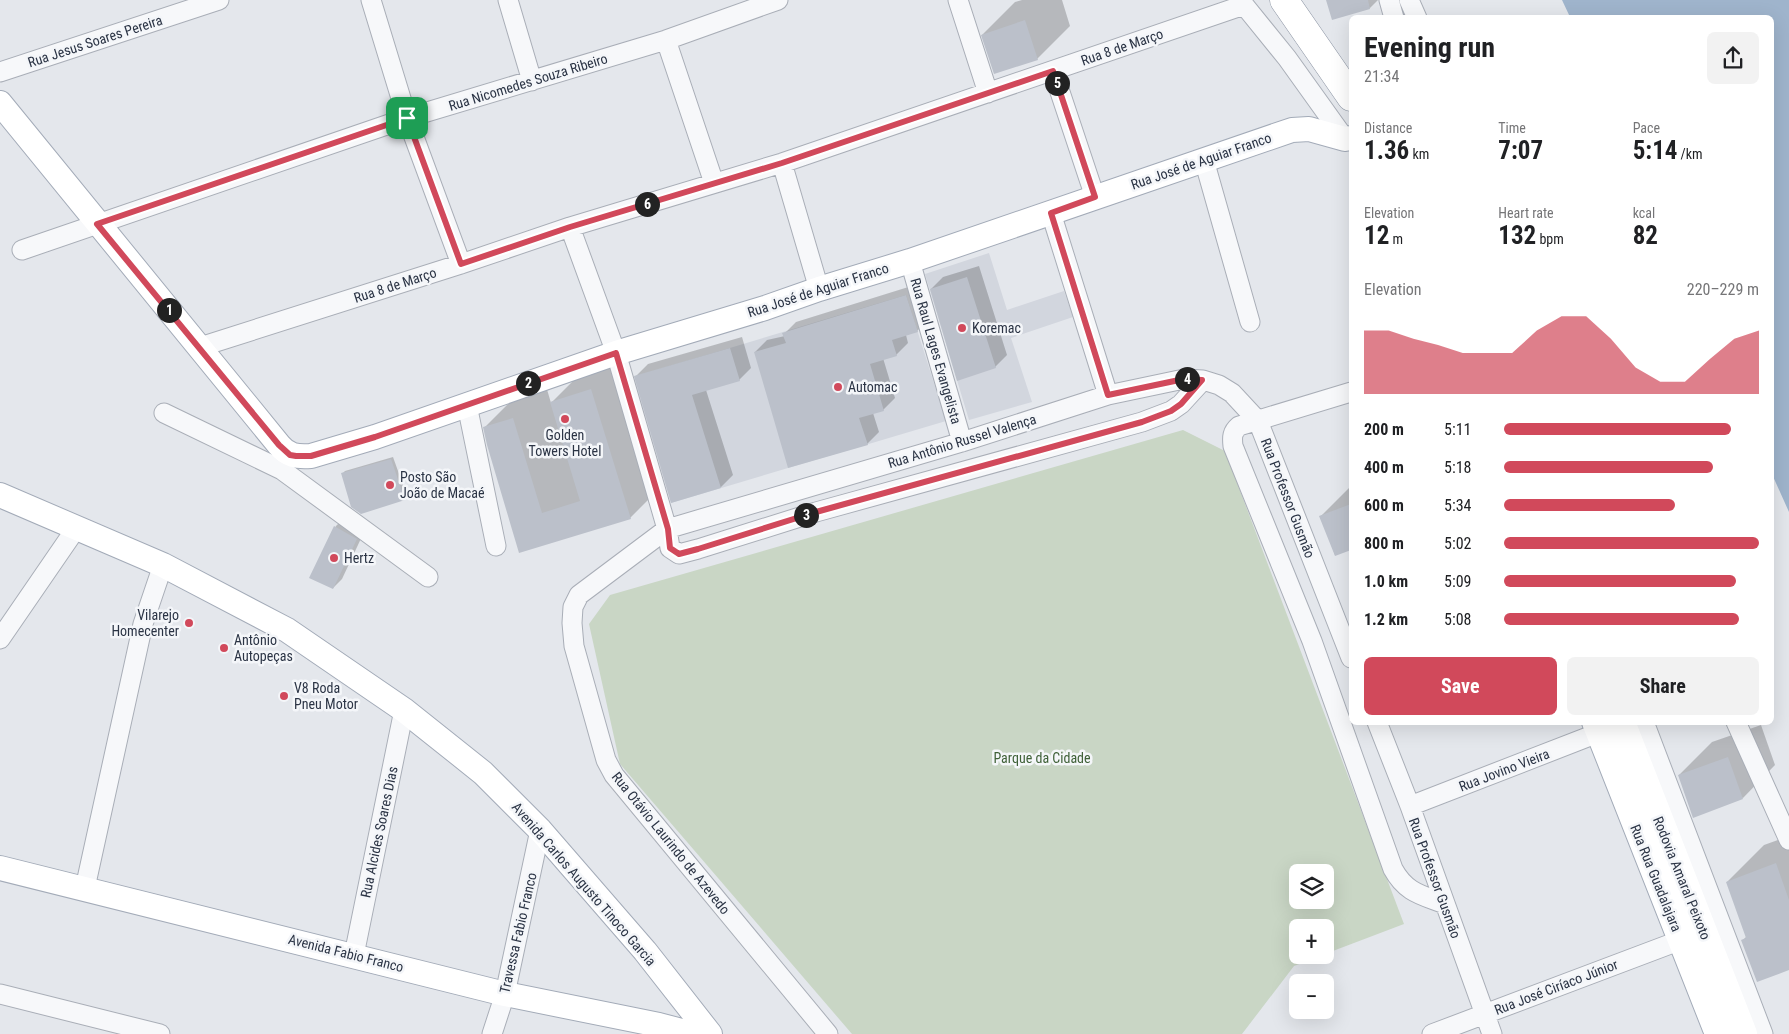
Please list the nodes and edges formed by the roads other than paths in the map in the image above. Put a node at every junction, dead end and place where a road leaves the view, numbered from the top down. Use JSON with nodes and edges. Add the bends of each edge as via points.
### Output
{"nodes":[{"id":1,"x":220,"y":0,"type":"edge"},
{"id":2,"x":371,"y":0,"type":"edge"},
{"id":3,"x":508,"y":0,"type":"edge"},
{"id":4,"x":778,"y":0,"type":"edge"},
{"id":5,"x":958,"y":0,"type":"edge"},
{"id":6,"x":1284,"y":0,"type":"edge"},
{"id":7,"x":1389,"y":0,"type":"edge"},
{"id":8,"x":1409,"y":0,"type":"edge"},
{"id":9,"x":1417,"y":0,"type":"edge"},
{"id":10,"x":1242,"y":3,"type":"edge"},
{"id":11,"x":1393,"y":15,"type":"edge"},
{"id":12,"x":1416,"y":15,"type":"edge"},
{"id":13,"x":1424,"y":15,"type":"edge"},
{"id":14,"x":666,"y":40,"type":"junction"},
{"id":15,"x":1321,"y":52,"type":"junction"},
{"id":16,"x":1053,"y":71,"type":"junction"},
{"id":17,"x":0,"y":72,"type":"edge"},
{"id":18,"x":1349,"y":76,"type":"edge"},
{"id":19,"x":532,"y":80,"type":"junction"},
{"id":20,"x":988,"y":93,"type":"junction"},
{"id":21,"x":1349,"y":95,"type":"edge"},
{"id":22,"x":0,"y":103,"type":"edge"},
{"id":23,"x":407,"y":118,"type":"junction"},
{"id":24,"x":1349,"y":142,"type":"edge"},
{"id":25,"x":1204,"y":160,"type":"junction"},
{"id":26,"x":782,"y":163,"type":"junction"},
{"id":27,"x":714,"y":183,"type":"junction"},
{"id":28,"x":1095,"y":197,"type":"junction"},
{"id":29,"x":1051,"y":213,"type":"junction"},
{"id":30,"x":97,"y":224,"type":"junction"},
{"id":31,"x":570,"y":227,"type":"junction"},
{"id":32,"x":22,"y":250,"type":"dead end"},
{"id":33,"x":910,"y":261,"type":"junction"},
{"id":34,"x":461,"y":264,"type":"junction"},
{"id":35,"x":819,"y":289,"type":"junction"},
{"id":36,"x":1250,"y":322,"type":"dead end"},
{"id":37,"x":200,"y":347,"type":"junction"},
{"id":38,"x":616,"y":353,"type":"junction"},
{"id":39,"x":1202,"y":380,"type":"junction"},
{"id":40,"x":1349,"y":393,"type":"edge"},
{"id":41,"x":1108,"y":395,"type":"junction"},
{"id":42,"x":467,"y":404,"type":"junction"},
{"id":43,"x":164,"y":413,"type":"dead end"},
{"id":44,"x":1258,"y":421,"type":"junction"},
{"id":45,"x":962,"y":442,"type":"junction"},
{"id":46,"x":286,"y":462,"type":"junction"},
{"id":47,"x":0,"y":496,"type":"edge"},
{"id":48,"x":77,"y":527,"type":"junction"},
{"id":49,"x":668,"y":529,"type":"junction"},
{"id":50,"x":496,"y":546,"type":"dead end"},
{"id":51,"x":163,"y":564,"type":"junction"},
{"id":52,"x":428,"y":577,"type":"dead end"},
{"id":53,"x":579,"y":595,"type":"joint"},
{"id":54,"x":0,"y":638,"type":"edge"},
{"id":55,"x":1349,"y":646,"type":"edge"},
{"id":56,"x":404,"y":710,"type":"junction"},
{"id":57,"x":1378,"y":725,"type":"edge"},
{"id":58,"x":1645,"y":725,"type":"edge"},
{"id":59,"x":1737,"y":725,"type":"edge"},
{"id":60,"x":1750,"y":725,"type":"edge"},
{"id":61,"x":1604,"y":726,"type":"edge"},
{"id":62,"x":1410,"y":806,"type":"junction"},
{"id":63,"x":1789,"y":809,"type":"edge"},
{"id":64,"x":540,"y":830,"type":"junction"},
{"id":65,"x":1789,"y":840,"type":"edge"},
{"id":66,"x":0,"y":868,"type":"edge"},
{"id":67,"x":85,"y":888,"type":"junction"},
{"id":68,"x":1445,"y":904,"type":"junction"},
{"id":69,"x":1680,"y":940,"type":"junction"},
{"id":70,"x":354,"y":955,"type":"junction"},
{"id":71,"x":674,"y":991,"type":"junction"},
{"id":72,"x":0,"y":994,"type":"edge"},
{"id":73,"x":505,"y":994,"type":"junction"},
{"id":74,"x":1484,"y":1014,"type":"junction"},
{"id":75,"x":659,"y":1025,"type":"junction"},
{"id":76,"x":160,"y":1034,"type":"edge"},
{"id":77,"x":492,"y":1034,"type":"edge"},
{"id":78,"x":693,"y":1034,"type":"edge"},
{"id":79,"x":710,"y":1034,"type":"edge"},
{"id":80,"x":828,"y":1034,"type":"edge"},
{"id":81,"x":1432,"y":1034,"type":"edge"},
{"id":82,"x":1492,"y":1034,"type":"edge"},
{"id":83,"x":1717,"y":1034,"type":"edge"},
{"id":84,"x":1743,"y":1034,"type":"edge"},
{"id":85,"x":1763,"y":1034,"type":"edge"}],
"edges":[{"from":1,"to":17,"type":"street","name":"Rua Jesus Soares Pereira"},
{"from":2,"to":23,"type":"street"},
{"from":3,"to":19,"type":"street"},
{"from":4,"to":14,"type":"street","name":"Rua Nicomedes Souza Ribeiro"},
{"from":5,"to":20,"type":"street"},
{"from":6,"to":15,"type":"highway"},
{"from":7,"to":11,"type":"street"},
{"from":8,"to":12,"type":"street"},
{"from":9,"to":13,"type":"street"},
{"from":10,"to":16,"type":"street","name":"Rua 8 de Março"},
{"from":10,"to":24,"type":"street"},
{"from":14,"to":19,"type":"street","name":"Rua Nicomedes Souza Ribeiro"},
{"from":14,"to":27,"type":"street"},
{"from":15,"to":18,"type":"highway"},
{"from":15,"to":21,"type":"highway"},
{"from":16,"to":20,"type":"street","name":"Rua 8 de Março"},
{"from":16,"to":28,"type":"street"},
{"from":19,"to":23,"type":"street","name":"Rua Nicomedes Souza Ribeiro"},
{"from":20,"to":26,"type":"street","name":"Rua 8 de Março"},
{"from":22,"to":30,"type":"main road"},
{"from":23,"to":30,"type":"street","name":"Rua Nicomedes Souza Ribeiro"},
{"from":23,"to":34,"type":"street"},
{"from":24,"to":25,"type":"main road","name":"Rua José de Aguiar Franco","via":[[1309,129],[1292,130]]},
{"from":25,"to":28,"type":"main road","name":"Rua José de Aguiar Franco"},
{"from":25,"to":36,"type":"street"},
{"from":26,"to":27,"type":"street","name":"Rua 8 de Março"},
{"from":26,"to":35,"type":"street"},
{"from":27,"to":31,"type":"street","name":"Rua 8 de Março"},
{"from":28,"to":29,"type":"main road","name":"Rua José de Aguiar Franco"},
{"from":29,"to":33,"type":"main road","name":"Rua José de Aguiar Franco"},
{"from":29,"to":41,"type":"street"},
{"from":30,"to":32,"type":"street","name":"Rua Nicomedes Souza Ribeiro"},
{"from":30,"to":37,"type":"main road"},
{"from":31,"to":34,"type":"street","name":"Rua 8 de Março"},
{"from":31,"to":38,"type":"street"},
{"from":33,"to":35,"type":"main road","name":"Rua José de Aguiar Franco"},
{"from":33,"to":45,"type":"street","name":"Rua Raul Lages Evangelista"},
{"from":34,"to":37,"type":"street","name":"Rua 8 de Março"},
{"from":35,"to":38,"type":"main road","name":"Rua José de Aguiar Franco"},
{"from":37,"to":46,"type":"main road","via":[[279,445]]},
{"from":38,"to":42,"type":"main road","name":"Rua José de Aguiar Franco"},
{"from":38,"to":49,"type":"street"},
{"from":39,"to":41,"type":"street","name":"Rua Antônio Russel Valença","via":[[1184,379]]},
{"from":39,"to":44,"type":"street","name":"Rua Antônio Russel Valença","via":[[1232,393]]},
{"from":39,"to":49,"type":"street","via":[[1181,404],[1142,422],[816,512],[698,549],[679,554],[674,552],[670,548]]},
{"from":40,"to":44,"type":"street"},
{"from":41,"to":45,"type":"street","name":"Rua Antônio Russel Valença"},
{"from":42,"to":46,"type":"main road","name":"Rua José de Aguiar Franco","via":[[375,437],[311,456],[296,456]]},
{"from":42,"to":50,"type":"street"},
{"from":43,"to":46,"type":"street"},
{"from":44,"to":55,"type":"street","name":"Rua Professor Gusmão"},
{"from":44,"to":68,"type":"street","via":[[1239,426],[1234,431],[1233,446],[1312,641],[1394,870],[1409,890]]},
{"from":45,"to":49,"type":"street","name":"Rua Antônio Russel Valença"},
{"from":46,"to":52,"type":"street"},
{"from":47,"to":48,"type":"main road","name":"Avenida Carlos Augusto Tinoco Garcia"},
{"from":48,"to":51,"type":"main road","name":"Avenida Carlos Augusto Tinoco Garcia"},
{"from":48,"to":54,"type":"street"},
{"from":49,"to":53,"type":"street","name":"Rua Antônio Russel Valença"},
{"from":51,"to":56,"type":"main road","name":"Avenida Carlos Augusto Tinoco Garcia","via":[[287,630]]},
{"from":51,"to":67,"type":"street","via":[[143,624]]},
{"from":53,"to":80,"type":"street","name":"Rua Otávio Laurindo de Azevedo","via":[[573,607],[574,646],[606,760],[614,775]]},
{"from":56,"to":64,"type":"main road","name":"Avenida Carlos Augusto Tinoco Garcia","via":[[483,773]]},
{"from":56,"to":70,"type":"street","name":"Rua Alcides Soares Dias"},
{"from":57,"to":62,"type":"street","name":"Rua Professor Gusmão"},
{"from":58,"to":85,"type":"street"},
{"from":59,"to":65,"type":"street"},
{"from":60,"to":63,"type":"street"},
{"from":61,"to":62,"type":"street","name":"Rua Jovino Vieira"},
{"from":61,"to":69,"type":"main road","name":"Rua Rua Guadalajara"},
{"from":61,"to":84,"type":"highway","name":"Rodovia Amaral Peixoto"},
{"from":62,"to":68,"type":"street","name":"Rua Professor Gusmão"},
{"from":64,"to":71,"type":"main road","name":"Avenida Carlos Augusto Tinoco Garcia","via":[[645,951]]},
{"from":64,"to":73,"type":"street","name":"Travessa Fabio Franco"},
{"from":66,"to":67,"type":"main road","name":"Avenida Fabio Franco"},
{"from":67,"to":70,"type":"main road","name":"Avenida Fabio Franco"},
{"from":68,"to":74,"type":"street","name":"Rua Professor Gusmão"},
{"from":69,"to":74,"type":"street","name":"Rua José Ciríaco Júnior"},
{"from":69,"to":83,"type":"main road","name":"Rua Rua Guadalajara"},
{"from":70,"to":73,"type":"main road","name":"Avenida Fabio Franco"},
{"from":71,"to":75,"type":"main road","via":[[678,1000],[675,1014],[668,1022]]},
{"from":71,"to":79,"type":"main road","name":"Avenida Carlos Augusto Tinoco Garcia"},
{"from":72,"to":76,"type":"street"},
{"from":73,"to":75,"type":"main road","name":"Avenida Fabio Franco"},
{"from":73,"to":77,"type":"street","name":"Travessa Fabio Franco"},
{"from":74,"to":81,"type":"street","name":"Rua José Ciríaco Júnior"},
{"from":74,"to":82,"type":"street","name":"Rua Professor Gusmão"},
{"from":75,"to":78,"type":"main road","name":"Avenida Fabio Franco"}]}
